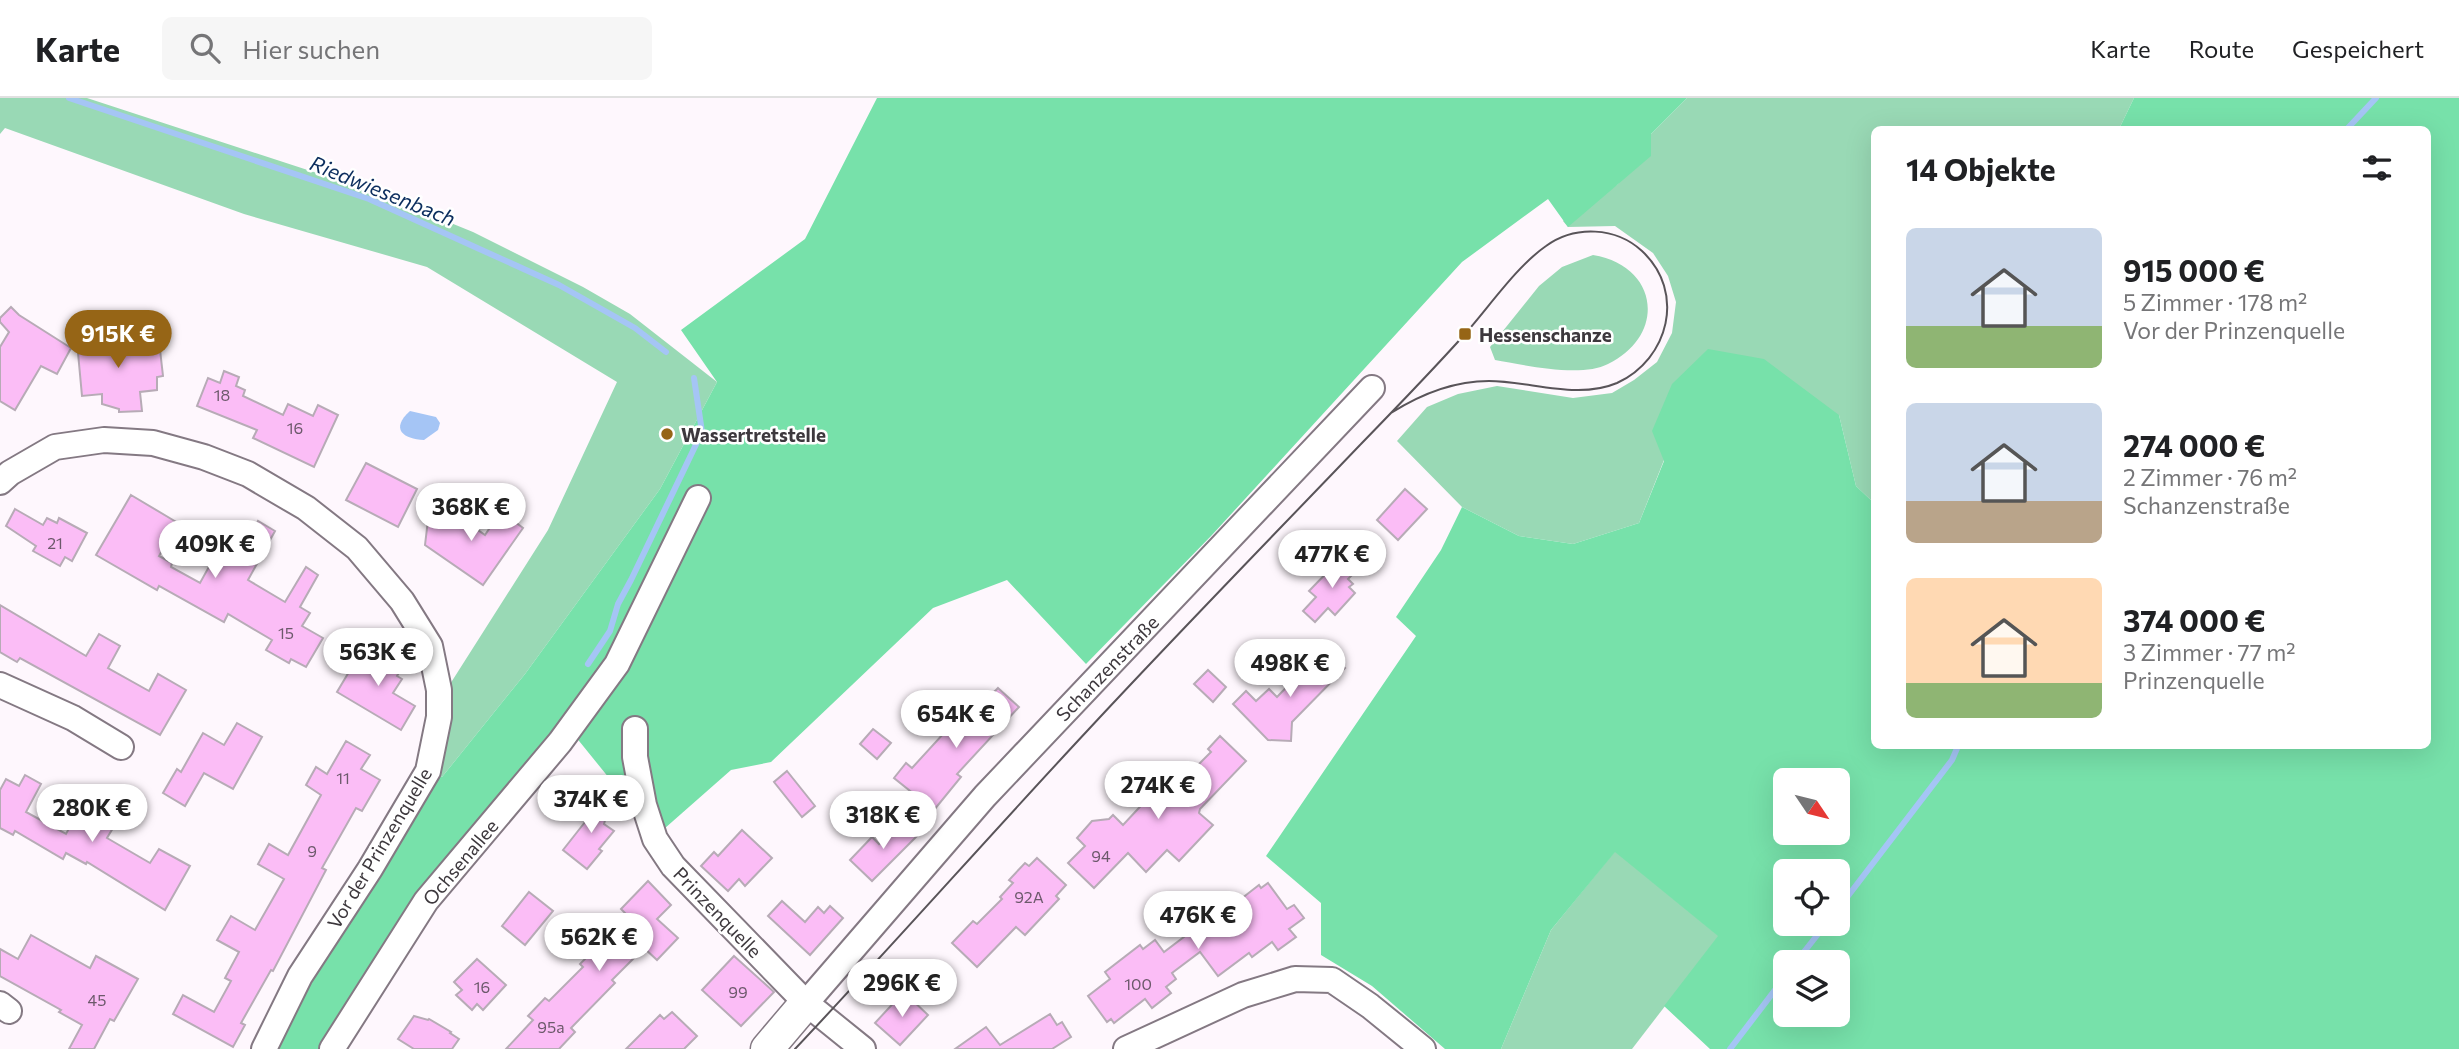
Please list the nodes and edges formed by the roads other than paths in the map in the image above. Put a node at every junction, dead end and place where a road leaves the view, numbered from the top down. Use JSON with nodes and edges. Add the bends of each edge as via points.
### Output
{"nodes":[{"id":1,"x":1371,"y":388,"type":"dead end"},
{"id":2,"x":0,"y":482,"type":"edge"},
{"id":3,"x":698,"y":498,"type":"dead end"},
{"id":4,"x":0,"y":685,"type":"edge"},
{"id":5,"x":635,"y":729,"type":"dead end"},
{"id":6,"x":121,"y":747,"type":"dead end"},
{"id":7,"x":806,"y":1003,"type":"junction"},
{"id":8,"x":264,"y":1049,"type":"edge"},
{"id":9,"x":332,"y":1049,"type":"edge"},
{"id":10,"x":767,"y":1049,"type":"edge"},
{"id":11,"x":863,"y":1049,"type":"edge"},
{"id":12,"x":1126,"y":1049,"type":"edge"},
{"id":13,"x":1423,"y":1049,"type":"edge"}],
"edges":[{"from":1,"to":7,"type":"street","name":"Schanzenstraße","via":[[985,796]]},
{"from":2,"to":8,"type":"street","name":"Vor der Prinzenquelle","via":[[55,447],[104,440],[153,443],[204,457],[260,481],[306,508],[356,548],[402,601],[430,646],[439,717],[428,771],[300,976]]},
{"from":3,"to":9,"type":"street","name":"Ochsenallee","via":[[617,664],[560,742],[426,901]]},
{"from":4,"to":6,"type":"street","via":[[73,718]]},
{"from":5,"to":7,"type":"street","name":"Prinzenquelle","via":[[635,757],[655,839],[673,866]]},
{"from":7,"to":10,"type":"street","name":"Schanzenstraße"},
{"from":7,"to":11,"type":"street","name":"Prinzenquelle"},
{"from":12,"to":13,"type":"street","via":[[1243,995],[1295,979],[1332,980]]}]}
